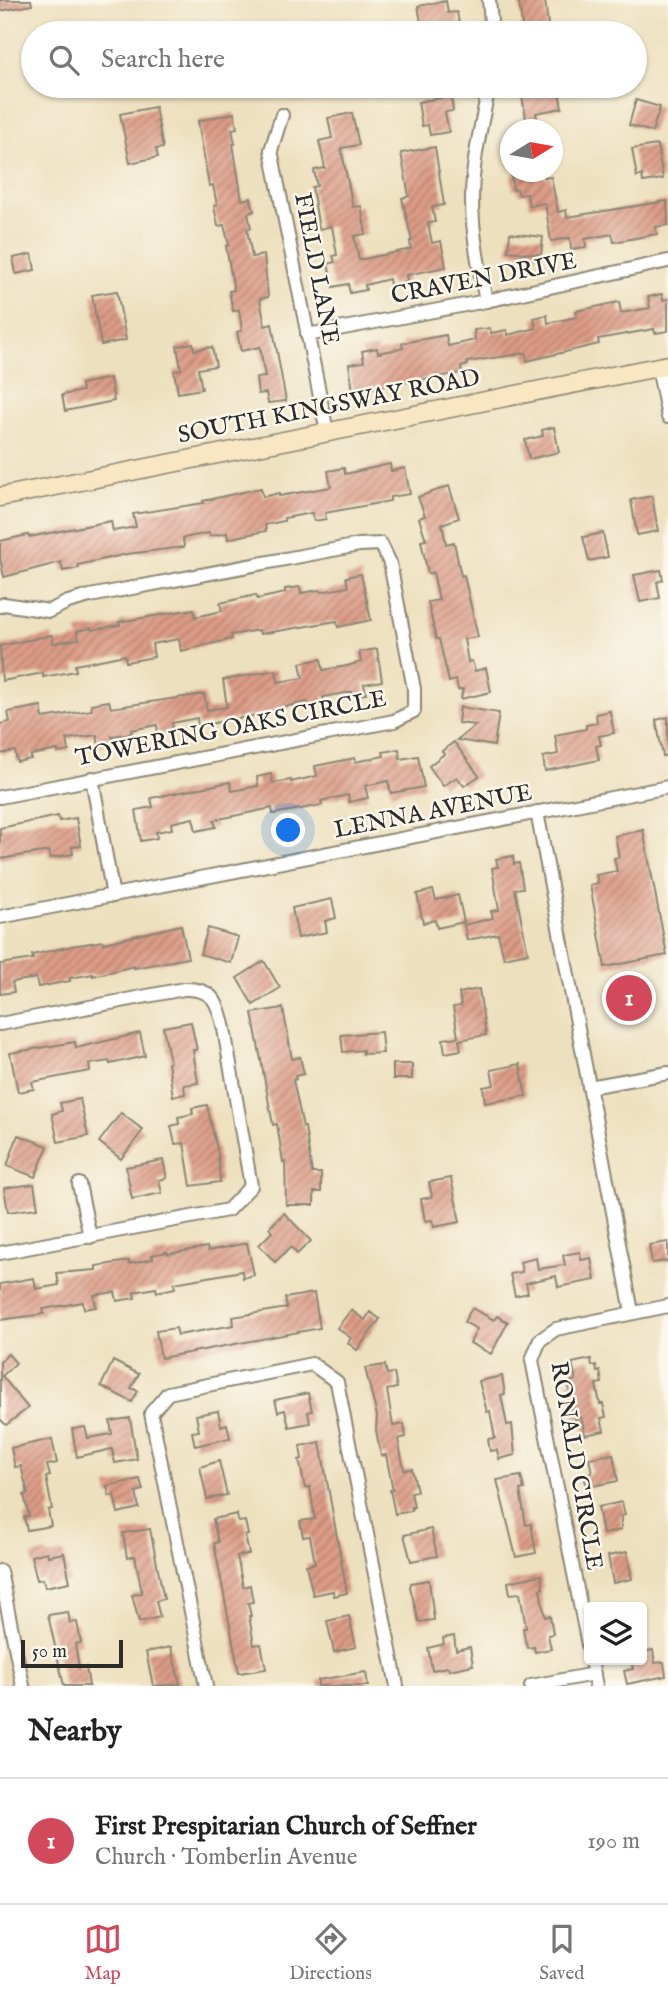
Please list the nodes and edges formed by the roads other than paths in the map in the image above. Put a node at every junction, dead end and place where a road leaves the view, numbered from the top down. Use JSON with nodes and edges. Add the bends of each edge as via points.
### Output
{"nodes":[{"id":1,"x":489,"y":0,"type":"edge"},
{"id":2,"x":491,"y":21,"type":"edge"},
{"id":3,"x":487,"y":98,"type":"edge"},
{"id":4,"x":282,"y":115,"type":"dead end"},
{"id":5,"x":668,"y":261,"type":"edge"},
{"id":6,"x":486,"y":301,"type":"junction"},
{"id":7,"x":307,"y":335,"type":"junction"},
{"id":8,"x":663,"y":366,"type":"edge"},
{"id":9,"x":668,"y":417,"type":"edge"},
{"id":10,"x":327,"y":432,"type":"junction"},
{"id":11,"x":0,"y":497,"type":"edge"},
{"id":12,"x":0,"y":606,"type":"edge"},
{"id":13,"x":92,"y":778,"type":"junction"},
{"id":14,"x":668,"y":787,"type":"edge"},
{"id":15,"x":0,"y":797,"type":"edge"},
{"id":16,"x":537,"y":813,"type":"junction"},
{"id":17,"x":113,"y":896,"type":"junction"},
{"id":18,"x":0,"y":917,"type":"edge"},
{"id":19,"x":0,"y":1024,"type":"edge"},
{"id":20,"x":668,"y":1073,"type":"edge"},
{"id":21,"x":589,"y":1087,"type":"junction"},
{"id":22,"x":79,"y":1184,"type":"dead end"},
{"id":23,"x":90,"y":1237,"type":"junction"},
{"id":24,"x":0,"y":1253,"type":"edge"},
{"id":25,"x":668,"y":1306,"type":"edge"},
{"id":26,"x":632,"y":1312,"type":"junction"},
{"id":27,"x":0,"y":1571,"type":"edge"},
{"id":28,"x":2,"y":1593,"type":"edge"},
{"id":29,"x":584,"y":1625,"type":"edge"},
{"id":30,"x":595,"y":1680,"type":"edge"},
{"id":31,"x":23,"y":1686,"type":"edge"},
{"id":32,"x":206,"y":1686,"type":"edge"},
{"id":33,"x":397,"y":1686,"type":"edge"},
{"id":34,"x":531,"y":1686,"type":"edge"}],
"edges":[{"from":1,"to":2,"type":"street"},
{"from":3,"to":6,"type":"street","via":[[472,198]]},
{"from":4,"to":7,"type":"street","name":"FIELD LANE","via":[[271,150]]},
{"from":5,"to":6,"type":"street","name":"CRAVEN DRIVE"},
{"from":6,"to":7,"type":"street","name":"CRAVEN DRIVE"},
{"from":7,"to":10,"type":"street","name":"FIELD LANE"},
{"from":8,"to":9,"type":"street"},
{"from":8,"to":10,"type":"street","name":"SOUTH KINGSWAY ROAD"},
{"from":10,"to":11,"type":"street","name":"SOUTH KINGSWAY ROAD"},
{"from":12,"to":13,"type":"street","name":"TOWERING OAKS CIRCLE","via":[[49,611],[90,596],[381,544],[390,563],[414,710],[394,721]]},
{"from":13,"to":15,"type":"street","name":"TOWERING OAKS CIRCLE"},
{"from":13,"to":17,"type":"street"},
{"from":14,"to":16,"type":"street","name":"LENNA AVENUE"},
{"from":16,"to":17,"type":"street","name":"LENNA AVENUE"},
{"from":16,"to":21,"type":"street"},
{"from":17,"to":18,"type":"street","name":"LENNA AVENUE"},
{"from":19,"to":23,"type":"street","via":[[195,988],[211,996],[220,1012],[251,1186],[228,1210]]},
{"from":20,"to":21,"type":"street"},
{"from":21,"to":26,"type":"street"},
{"from":22,"to":23,"type":"street"},
{"from":23,"to":24,"type":"street"},
{"from":25,"to":26,"type":"street","name":"RONALD CIRCLE"},
{"from":26,"to":29,"type":"street","name":"RONALD CIRCLE","via":[[556,1329],[540,1340],[532,1360]]},
{"from":27,"to":28,"type":"street"},
{"from":28,"to":31,"type":"street"},
{"from":30,"to":34,"type":"street"},
{"from":32,"to":33,"type":"street","via":[[151,1413],[168,1393],[312,1364],[337,1382]]}]}
